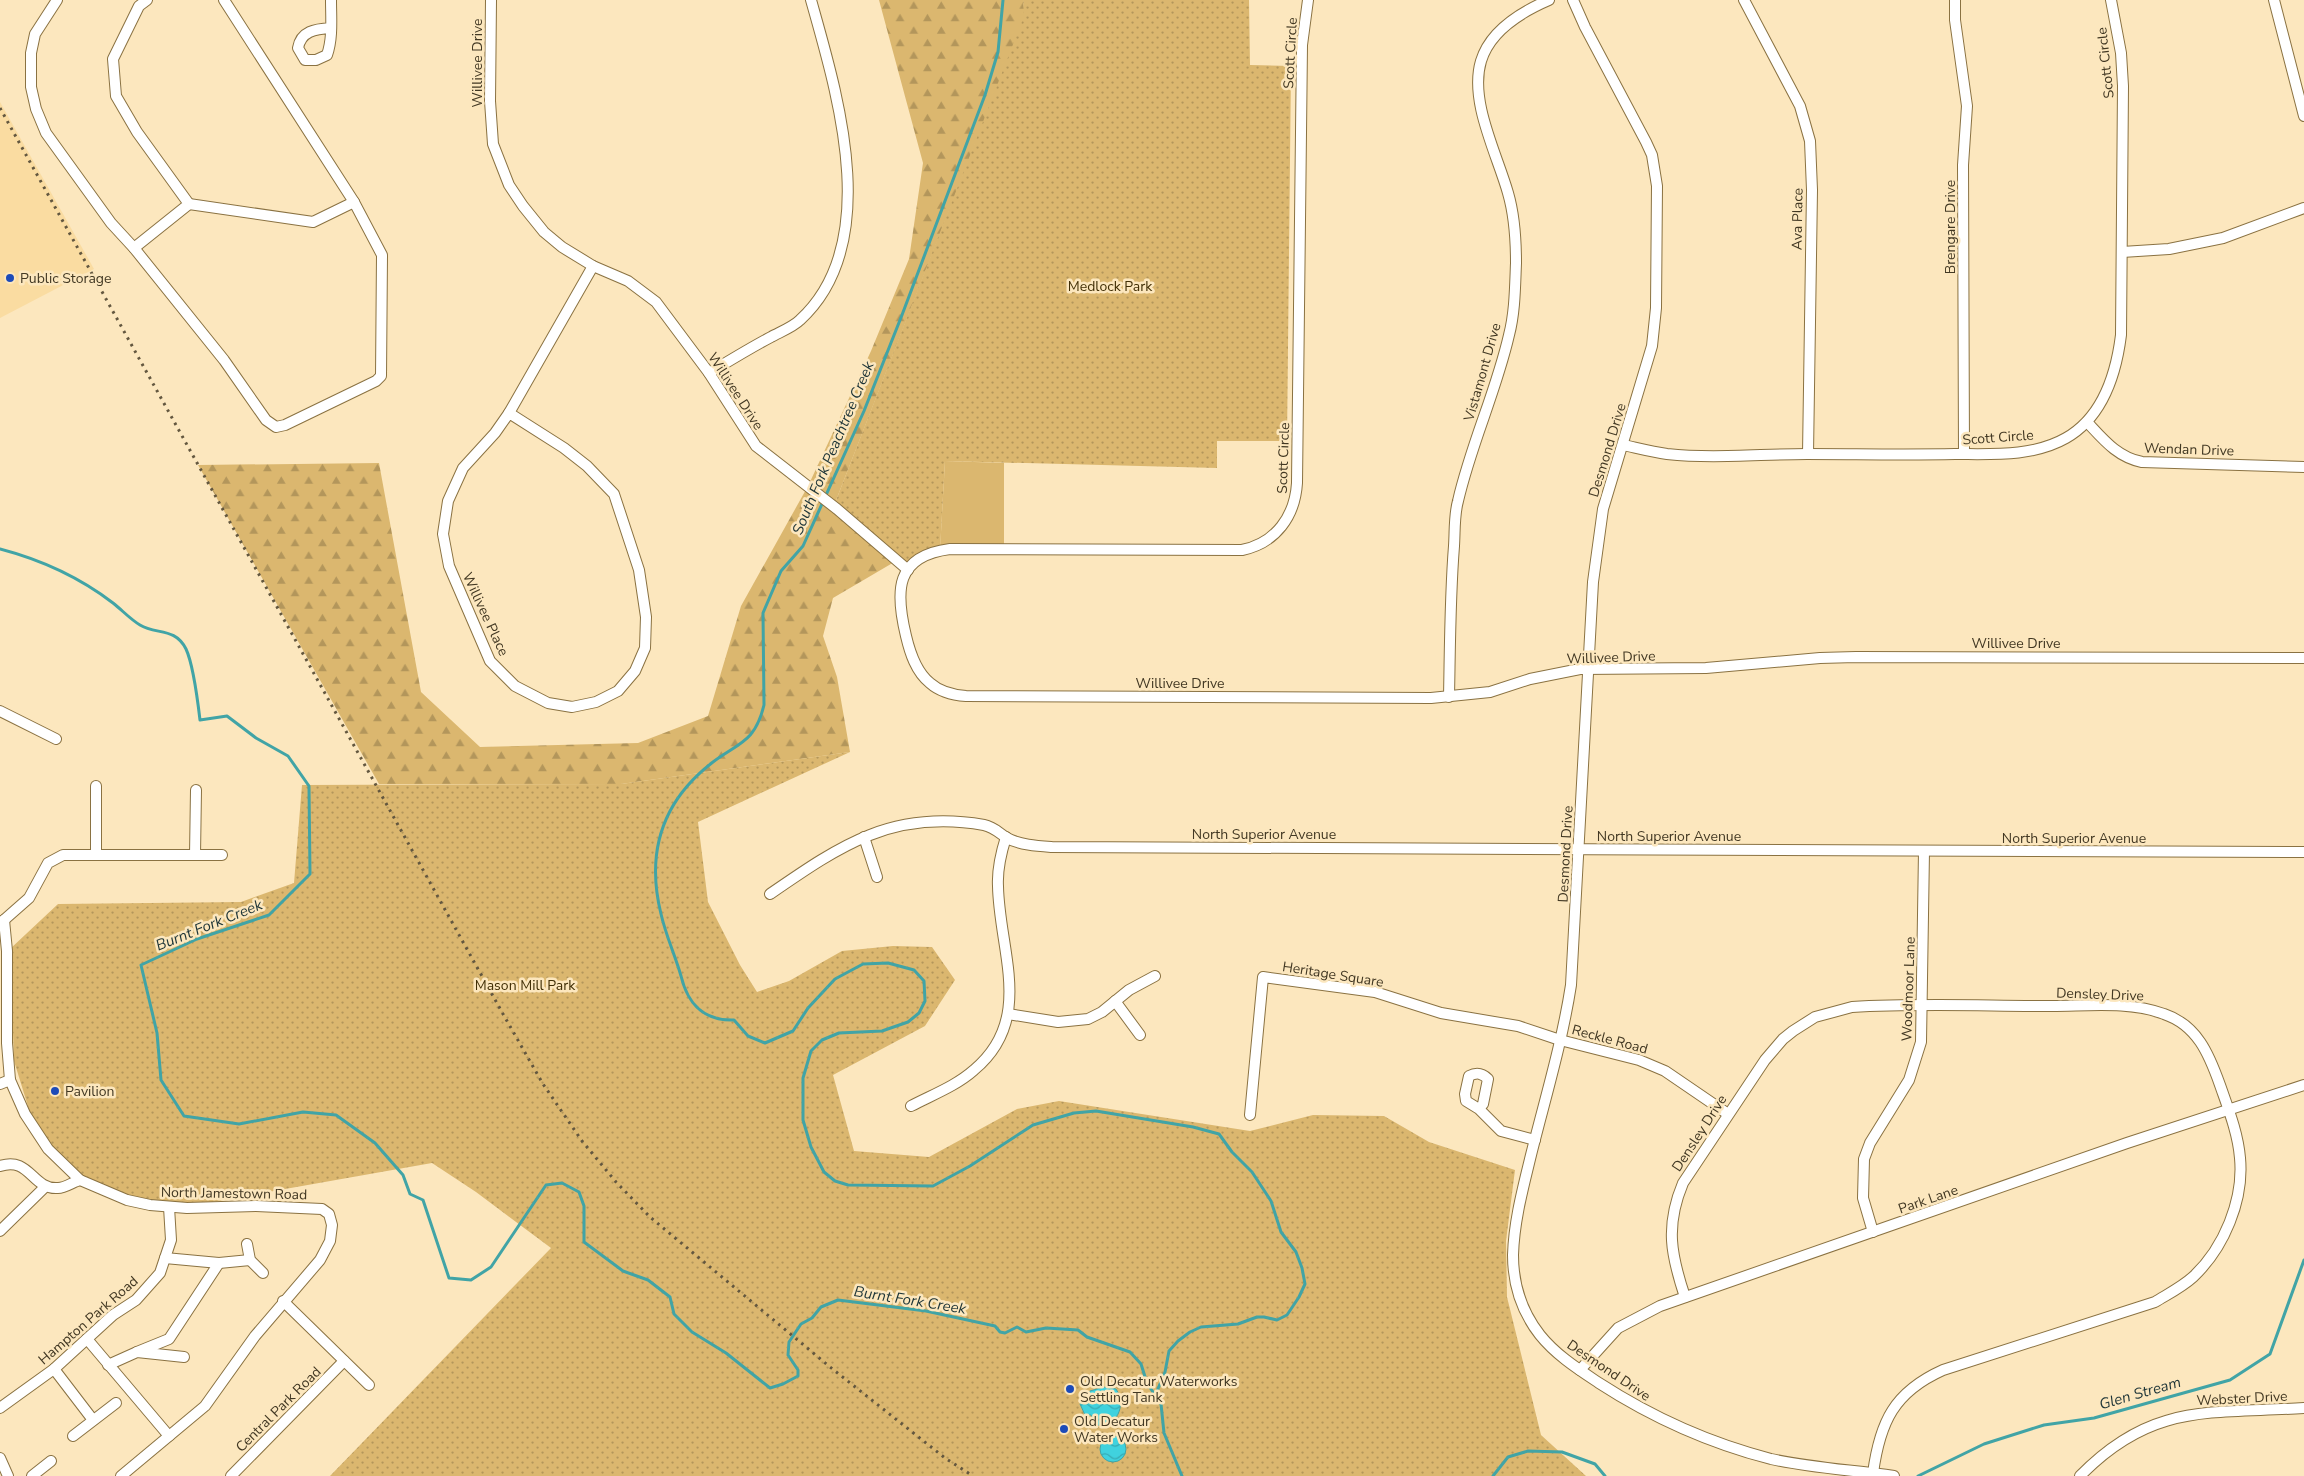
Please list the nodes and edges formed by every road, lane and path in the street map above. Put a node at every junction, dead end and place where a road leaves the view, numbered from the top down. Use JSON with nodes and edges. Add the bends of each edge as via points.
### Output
{"nodes":[{"id":1,"x":57,"y":0,"type":"edge"},
{"id":2,"x":147,"y":0,"type":"edge"},
{"id":3,"x":224,"y":0,"type":"edge"},
{"id":4,"x":331,"y":0,"type":"edge"},
{"id":5,"x":490,"y":0,"type":"edge"},
{"id":6,"x":811,"y":0,"type":"edge"},
{"id":7,"x":1308,"y":0,"type":"edge"},
{"id":8,"x":1549,"y":0,"type":"edge"},
{"id":9,"x":1573,"y":0,"type":"edge"},
{"id":10,"x":1744,"y":0,"type":"edge"},
{"id":11,"x":1955,"y":0,"type":"edge"},
{"id":12,"x":2111,"y":0,"type":"edge"},
{"id":13,"x":2274,"y":0,"type":"edge"},
{"id":14,"x":331,"y":28,"type":"dead end"},
{"id":15,"x":2304,"y":116,"type":"edge"},
{"id":16,"x":354,"y":202,"type":"junction"},
{"id":17,"x":189,"y":204,"type":"junction"},
{"id":18,"x":2304,"y":208,"type":"edge"},
{"id":19,"x":134,"y":248,"type":"junction"},
{"id":20,"x":2122,"y":252,"type":"junction"},
{"id":21,"x":593,"y":266,"type":"junction"},
{"id":22,"x":709,"y":372,"type":"junction"},
{"id":23,"x":509,"y":413,"type":"junction"},
{"id":24,"x":2087,"y":422,"type":"junction"},
{"id":25,"x":1623,"y":445,"type":"junction"},
{"id":26,"x":1808,"y":454,"type":"junction"},
{"id":27,"x":1964,"y":454,"type":"junction"},
{"id":28,"x":2304,"y":466,"type":"edge"},
{"id":29,"x":908,"y":570,"type":"junction"},
{"id":30,"x":2304,"y":658,"type":"edge"},
{"id":31,"x":1589,"y":669,"type":"junction"},
{"id":32,"x":1449,"y":697,"type":"junction"},
{"id":33,"x":0,"y":711,"type":"edge"},
{"id":34,"x":56,"y":739,"type":"dead end"},
{"id":35,"x":96,"y":786,"type":"dead end"},
{"id":36,"x":196,"y":790,"type":"dead end"},
{"id":37,"x":864,"y":837,"type":"junction"},
{"id":38,"x":1006,"y":837,"type":"junction"},
{"id":39,"x":1580,"y":849,"type":"junction"},
{"id":40,"x":1924,"y":851,"type":"junction"},
{"id":41,"x":2304,"y":852,"type":"edge"},
{"id":42,"x":96,"y":855,"type":"junction"},
{"id":43,"x":195,"y":855,"type":"junction"},
{"id":44,"x":222,"y":855,"type":"dead end"},
{"id":45,"x":878,"y":877,"type":"dead end"},
{"id":46,"x":770,"y":894,"type":"dead end"},
{"id":47,"x":2,"y":918,"type":"edge"},
{"id":48,"x":1155,"y":976,"type":"dead end"},
{"id":49,"x":1116,"y":1001,"type":"junction"},
{"id":50,"x":1923,"y":1006,"type":"junction"},
{"id":51,"x":1008,"y":1014,"type":"junction"},
{"id":52,"x":1140,"y":1034,"type":"dead end"},
{"id":53,"x":1560,"y":1040,"type":"junction"},
{"id":54,"x":10,"y":1080,"type":"junction"},
{"id":55,"x":0,"y":1084,"type":"edge"},
{"id":56,"x":2304,"y":1085,"type":"edge"},
{"id":57,"x":911,"y":1106,"type":"dead end"},
{"id":58,"x":1480,"y":1109,"type":"dead end"},
{"id":59,"x":2228,"y":1109,"type":"junction"},
{"id":60,"x":1728,"y":1114,"type":"junction"},
{"id":61,"x":1250,"y":1115,"type":"dead end"},
{"id":62,"x":1535,"y":1140,"type":"junction"},
{"id":63,"x":0,"y":1166,"type":"edge"},
{"id":64,"x":80,"y":1180,"type":"junction"},
{"id":65,"x":45,"y":1187,"type":"junction"},
{"id":66,"x":169,"y":1207,"type":"junction"},
{"id":67,"x":0,"y":1231,"type":"edge"},
{"id":68,"x":1873,"y":1232,"type":"junction"},
{"id":69,"x":247,"y":1244,"type":"dead end"},
{"id":70,"x":165,"y":1258,"type":"junction"},
{"id":71,"x":250,"y":1260,"type":"junction"},
{"id":72,"x":219,"y":1263,"type":"junction"},
{"id":73,"x":263,"y":1273,"type":"dead end"},
{"id":74,"x":1685,"y":1297,"type":"junction"},
{"id":75,"x":283,"y":1301,"type":"junction"},
{"id":76,"x":86,"y":1339,"type":"junction"},
{"id":77,"x":137,"y":1352,"type":"junction"},
{"id":78,"x":184,"y":1357,"type":"dead end"},
{"id":79,"x":344,"y":1361,"type":"junction"},
{"id":80,"x":108,"y":1365,"type":"junction"},
{"id":81,"x":54,"y":1369,"type":"junction"},
{"id":82,"x":1580,"y":1370,"type":"junction"},
{"id":83,"x":369,"y":1385,"type":"dead end"},
{"id":84,"x":116,"y":1403,"type":"dead end"},
{"id":85,"x":0,"y":1408,"type":"edge"},
{"id":86,"x":2304,"y":1408,"type":"edge"},
{"id":87,"x":93,"y":1420,"type":"junction"},
{"id":88,"x":73,"y":1436,"type":"dead end"},
{"id":89,"x":169,"y":1436,"type":"junction"},
{"id":90,"x":0,"y":1458,"type":"edge"},
{"id":91,"x":51,"y":1461,"type":"dead end"},
{"id":92,"x":1873,"y":1473,"type":"junction"},
{"id":93,"x":8,"y":1476,"type":"edge"},
{"id":94,"x":32,"y":1476,"type":"edge"},
{"id":95,"x":121,"y":1476,"type":"edge"},
{"id":96,"x":231,"y":1476,"type":"edge"},
{"id":97,"x":1894,"y":1476,"type":"edge"},
{"id":98,"x":2080,"y":1476,"type":"edge"}],
"edges":[{"from":1,"to":19,"type":"street","via":[[35,34],[31,53],[31,87],[36,110],[46,133]]},
{"from":2,"to":17,"type":"street","via":[[139,6],[113,59],[116,96],[137,132]]},
{"from":3,"to":16,"type":"street"},
{"from":4,"to":14,"type":"street"},
{"from":5,"to":21,"type":"street","name":"Willivee Drive","via":[[491,125],[493,144],[508,185],[544,232]]},
{"from":6,"to":22,"type":"street","via":[[836,87],[849,184],[846,228],[840,251],[820,297],[800,321]]},
{"from":7,"to":29,"type":"street","name":"Scott Circle","via":[[1302,45],[1297,483],[1294,502],[1284,524],[1266,541],[1242,550],[950,549],[929,554]]},
{"from":8,"to":32,"type":"street","name":"Vistamont Drive","via":[[1522,12],[1492,39],[1481,60],[1478,76],[1482,115],[1508,193],[1516,231],[1515,289],[1510,334],[1457,503],[1452,562]]},
{"from":9,"to":25,"type":"street","name":"Desmond Drive","via":[[1652,155],[1657,186],[1654,331],[1649,359]]},
{"from":10,"to":26,"type":"street","name":"Ava Place","via":[[1800,106],[1810,141]]},
{"from":11,"to":27,"type":"street","name":"Brengare Drive","via":[[1967,106],[1963,165]]},
{"from":12,"to":20,"type":"street","name":"Scott Circle","via":[[2123,86]]},
{"from":13,"to":15,"type":"street"},
{"from":16,"to":17,"type":"street","via":[[313,222]]},
{"from":16,"to":19,"type":"street","via":[[382,255],[381,376],[276,427],[266,420],[224,360]]},
{"from":17,"to":19,"type":"street"},
{"from":18,"to":20,"type":"street","via":[[2223,238],[2169,249]]},
{"from":20,"to":24,"type":"street","name":"Scott Circle","via":[[2121,336],[2117,361],[2104,398]]},
{"from":21,"to":22,"type":"street","name":"Willivee Drive","via":[[628,280],[656,302]]},
{"from":21,"to":23,"type":"street","name":"Willivee Place"},
{"from":22,"to":29,"type":"street","name":"Willivee Drive","via":[[756,446],[855,523]]},
{"from":23,"to":23,"type":"street","name":"Willivee Place","via":[[564,448],[614,494],[640,570],[646,617],[645,648],[635,670],[618,691],[596,702],[572,706],[548,703],[515,686],[490,661],[449,566],[443,534],[448,500],[463,468]]},
{"from":24,"to":27,"type":"street","name":"Scott Circle","via":[[2052,445],[2019,452]]},
{"from":24,"to":28,"type":"street","name":"Wendan Drive","via":[[2115,450],[2142,462]]},
{"from":25,"to":26,"type":"street","name":"Scott Circle","via":[[1674,454]]},
{"from":25,"to":31,"type":"street","name":"Desmond Drive","via":[[1597,545]]},
{"from":26,"to":27,"type":"street","name":"Scott Circle"},
{"from":29,"to":32,"type":"street","name":"Willivee Drive","via":[[898,598],[909,650],[928,682],[947,694]]},
{"from":30,"to":31,"type":"street","name":"Willivee Drive","via":[[1856,657],[1706,668]]},
{"from":31,"to":32,"type":"street","name":"Willivee Drive","via":[[1566,671],[1490,692]]},
{"from":31,"to":39,"type":"street","name":"Desmond Drive"},
{"from":33,"to":34,"type":"street"},
{"from":35,"to":42,"type":"street"},
{"from":36,"to":43,"type":"street"},
{"from":37,"to":38,"type":"street","name":"North Superior Avenue","via":[[900,825],[944,822],[987,826]]},
{"from":37,"to":45,"type":"street"},
{"from":37,"to":46,"type":"street","name":"North Superior Avenue","via":[[824,857]]},
{"from":38,"to":39,"type":"street","name":"North Superior Avenue","via":[[1026,844],[1052,847]]},
{"from":38,"to":51,"type":"street","via":[[1000,856],[998,888],[1010,982]]},
{"from":39,"to":40,"type":"street","name":"North Superior Avenue"},
{"from":39,"to":53,"type":"street","name":"Desmond Drive","via":[[1571,985]]},
{"from":40,"to":41,"type":"street","name":"North Superior Avenue"},
{"from":40,"to":50,"type":"street","name":"Woodmoor Lane"},
{"from":42,"to":43,"type":"street"},
{"from":42,"to":47,"type":"street","via":[[63,854],[48,863],[30,898]]},
{"from":43,"to":44,"type":"street"},
{"from":47,"to":54,"type":"street","name":"North Jamestown Road"},
{"from":48,"to":49,"type":"street"},
{"from":49,"to":51,"type":"street","via":[[1095,1016],[1080,1021],[1047,1021]]},
{"from":49,"to":52,"type":"street"},
{"from":50,"to":59,"type":"street","name":"Densley Drive","via":[[2136,1007],[2156,1011],[2178,1020],[2195,1034],[2213,1064]]},
{"from":50,"to":60,"type":"street","name":"Densley Drive","via":[[1852,1007],[1804,1023],[1773,1050]]},
{"from":50,"to":68,"type":"street","name":"Woodmoor Lane","via":[[1921,1042],[1911,1074],[1864,1159],[1863,1198]]},
{"from":51,"to":57,"type":"street","via":[[997,1042],[976,1069]]},
{"from":53,"to":60,"type":"street","name":"Reckle Road","via":[[1653,1065]]},
{"from":53,"to":61,"type":"street","name":"Heritage Square","via":[[1518,1026],[1441,1014],[1375,992],[1263,977]]},
{"from":53,"to":62,"type":"street","name":"Desmond Drive"},
{"from":54,"to":55,"type":"street"},
{"from":54,"to":64,"type":"street","name":"North Jamestown Road","via":[[25,1114],[48,1149]]},
{"from":56,"to":59,"type":"street","name":"Park Lane"},
{"from":58,"to":62,"type":"street","via":[[1501,1131]]},
{"from":59,"to":68,"type":"street","name":"Park Lane"},
{"from":59,"to":92,"type":"street","name":"Densley Drive","via":[[2240,1155],[2237,1196],[2224,1233],[2194,1276],[2166,1296],[2143,1306],[1943,1370],[1924,1379],[1909,1389],[1890,1412],[1878,1440]]},
{"from":60,"to":74,"type":"street","name":"Densley Drive","via":[[1688,1174],[1675,1204],[1671,1226],[1672,1249]]},
{"from":62,"to":82,"type":"street","name":"Desmond Drive","via":[[1516,1222],[1515,1284],[1525,1312],[1541,1336],[1552,1349]]},
{"from":63,"to":65,"type":"street","via":[[10,1162],[23,1167]]},
{"from":64,"to":65,"type":"street","via":[[59,1188]]},
{"from":64,"to":66,"type":"street","name":"North Jamestown Road","via":[[127,1200]]},
{"from":65,"to":67,"type":"street"},
{"from":66,"to":70,"type":"street","name":"Hampton Park Road","via":[[172,1240]]},
{"from":66,"to":75,"type":"street","name":"North Jamestown Road","via":[[288,1206],[322,1209],[329,1214],[332,1225],[330,1241],[320,1260]]},
{"from":68,"to":74,"type":"street","name":"Park Lane"},
{"from":69,"to":71,"type":"street"},
{"from":70,"to":72,"type":"street"},
{"from":70,"to":76,"type":"street","name":"Hampton Park Road","via":[[160,1273],[136,1300]]},
{"from":71,"to":72,"type":"street"},
{"from":71,"to":73,"type":"street"},
{"from":72,"to":77,"type":"street","via":[[169,1339]]},
{"from":74,"to":82,"type":"street","name":"Park Lane","via":[[1641,1314],[1618,1328]]},
{"from":75,"to":79,"type":"street"},
{"from":75,"to":89,"type":"street","name":"North Jamestown Road","via":[[205,1406]]},
{"from":76,"to":80,"type":"street"},
{"from":76,"to":81,"type":"street","name":"Hampton Park Road"},
{"from":77,"to":78,"type":"street"},
{"from":77,"to":80,"type":"street"},
{"from":79,"to":83,"type":"street"},
{"from":79,"to":96,"type":"street","name":"Central Park Road"},
{"from":80,"to":89,"type":"street"},
{"from":81,"to":85,"type":"street","name":"Hampton Park Road"},
{"from":81,"to":87,"type":"street"},
{"from":82,"to":92,"type":"street","name":"Desmond Drive","via":[[1671,1424],[1731,1448],[1793,1464]]},
{"from":84,"to":87,"type":"street"},
{"from":86,"to":98,"type":"street","name":"Webster Drive","via":[[2209,1412],[2176,1418],[2134,1434],[2112,1447]]},
{"from":87,"to":88,"type":"street"},
{"from":89,"to":95,"type":"street","name":"North Jamestown Road"},
{"from":90,"to":93,"type":"street"},
{"from":91,"to":94,"type":"street"},
{"from":92,"to":97,"type":"street","name":"Desmond Drive"}]}
